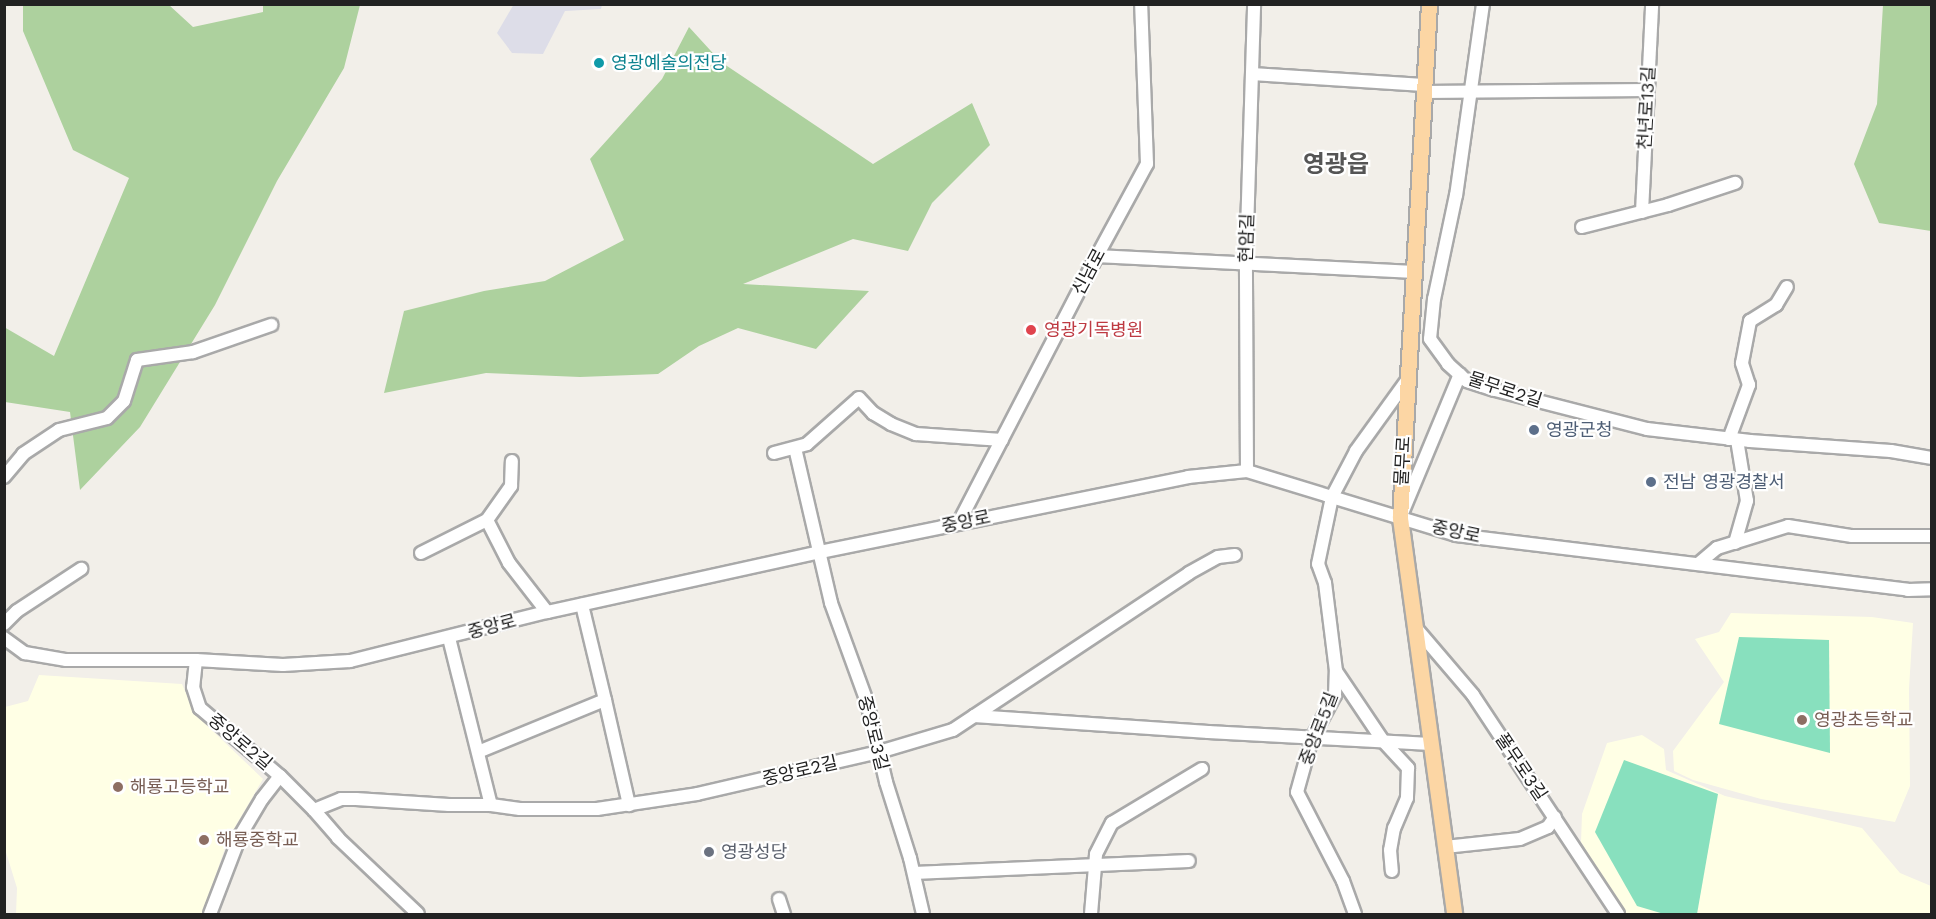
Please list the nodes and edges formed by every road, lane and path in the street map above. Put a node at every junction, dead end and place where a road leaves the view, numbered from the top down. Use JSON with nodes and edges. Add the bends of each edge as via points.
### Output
{"nodes":[{"id":1,"x":1141,"y":4,"type":"edge"},
{"id":2,"x":1254,"y":4,"type":"edge"},
{"id":3,"x":1429,"y":4,"type":"edge"},
{"id":4,"x":1483,"y":4,"type":"edge"},
{"id":5,"x":1652,"y":4,"type":"edge"},
{"id":6,"x":1252,"y":74,"type":"junction"},
{"id":7,"x":1424,"y":89,"type":"junction"},
{"id":8,"x":1648,"y":90,"type":"junction"},
{"id":9,"x":1471,"y":92,"type":"junction"},
{"id":10,"x":1735,"y":183,"type":"dead end"},
{"id":11,"x":1642,"y":212,"type":"junction"},
{"id":12,"x":1582,"y":227,"type":"dead end"},
{"id":13,"x":1096,"y":256,"type":"junction"},
{"id":14,"x":1246,"y":263,"type":"junction"},
{"id":15,"x":1414,"y":272,"type":"junction"},
{"id":16,"x":1787,"y":287,"type":"dead end"},
{"id":17,"x":271,"y":325,"type":"dead end"},
{"id":18,"x":1460,"y":374,"type":"junction"},
{"id":19,"x":1408,"y":379,"type":"junction"},
{"id":20,"x":1733,"y":439,"type":"junction"},
{"id":21,"x":1002,"y":440,"type":"junction"},
{"id":22,"x":795,"y":448,"type":"junction"},
{"id":23,"x":774,"y":453,"type":"dead end"},
{"id":24,"x":1932,"y":458,"type":"edge"},
{"id":25,"x":512,"y":461,"type":"dead end"},
{"id":26,"x":1247,"y":471,"type":"junction"},
{"id":27,"x":4,"y":477,"type":"edge"},
{"id":28,"x":1332,"y":497,"type":"junction"},
{"id":29,"x":1400,"y":518,"type":"junction"},
{"id":30,"x":487,"y":520,"type":"junction"},
{"id":31,"x":958,"y":524,"type":"junction"},
{"id":32,"x":1932,"y":536,"type":"edge"},
{"id":33,"x":1735,"y":543,"type":"junction"},
{"id":34,"x":820,"y":552,"type":"junction"},
{"id":35,"x":421,"y":553,"type":"dead end"},
{"id":36,"x":1235,"y":555,"type":"dead end"},
{"id":37,"x":1698,"y":564,"type":"junction"},
{"id":38,"x":81,"y":569,"type":"dead end"},
{"id":39,"x":1932,"y":589,"type":"edge"},
{"id":40,"x":582,"y":605,"type":"junction"},
{"id":41,"x":547,"y":612,"type":"junction"},
{"id":42,"x":4,"y":624,"type":"edge"},
{"id":43,"x":1415,"y":627,"type":"junction"},
{"id":44,"x":4,"y":638,"type":"edge"},
{"id":45,"x":449,"y":638,"type":"junction"},
{"id":46,"x":196,"y":660,"type":"junction"},
{"id":47,"x":1336,"y":671,"type":"junction"},
{"id":48,"x":605,"y":700,"type":"junction"},
{"id":49,"x":974,"y":716,"type":"junction"},
{"id":50,"x":1312,"y":738,"type":"junction"},
{"id":51,"x":1383,"y":741,"type":"junction"},
{"id":52,"x":1431,"y":744,"type":"junction"},
{"id":53,"x":478,"y":752,"type":"junction"},
{"id":54,"x":879,"y":752,"type":"junction"},
{"id":55,"x":1203,"y":769,"type":"dead end"},
{"id":56,"x":280,"y":776,"type":"junction"},
{"id":57,"x":492,"y":805,"type":"junction"},
{"id":58,"x":629,"y":805,"type":"junction"},
{"id":59,"x":314,"y":810,"type":"junction"},
{"id":60,"x":1555,"y":817,"type":"junction"},
{"id":61,"x":1445,"y":847,"type":"junction"},
{"id":62,"x":1189,"y":861,"type":"dead end"},
{"id":63,"x":1096,"y":864,"type":"junction"},
{"id":64,"x":1392,"y":871,"type":"dead end"},
{"id":65,"x":914,"y":873,"type":"junction"},
{"id":66,"x":779,"y":899,"type":"dead end"},
{"id":67,"x":210,"y":915,"type":"edge"},
{"id":68,"x":418,"y":915,"type":"edge"},
{"id":69,"x":783,"y":915,"type":"edge"},
{"id":70,"x":923,"y":915,"type":"edge"},
{"id":71,"x":1091,"y":915,"type":"edge"},
{"id":72,"x":1355,"y":915,"type":"edge"},
{"id":73,"x":1454,"y":915,"type":"edge"},
{"id":74,"x":1618,"y":915,"type":"edge"}],
"edges":[{"from":1,"to":13,"type":"street","name":"신남로","via":[[1148,164]]},
{"from":2,"to":6,"type":"street","name":"현암길"},
{"from":3,"to":7,"type":"main road","name":"물무로"},
{"from":4,"to":9,"type":"street","name":"물무로2길"},
{"from":5,"to":8,"type":"street","name":"천년로13길"},
{"from":6,"to":7,"type":"street"},
{"from":6,"to":14,"type":"street","name":"현암길"},
{"from":7,"to":9,"type":"street"},
{"from":7,"to":15,"type":"main road","name":"물무로"},
{"from":8,"to":9,"type":"street"},
{"from":8,"to":11,"type":"street","name":"천년로13길"},
{"from":9,"to":18,"type":"street","name":"물무로2길","via":[[1430,339]]},
{"from":10,"to":11,"type":"street"},
{"from":11,"to":12,"type":"street"},
{"from":13,"to":14,"type":"street"},
{"from":13,"to":21,"type":"street","name":"신남로"},
{"from":14,"to":15,"type":"street"},
{"from":14,"to":26,"type":"street","name":"현암길"},
{"from":15,"to":19,"type":"main road","name":"물무로"},
{"from":16,"to":20,"type":"street","via":[[1776,305],[1750,321],[1742,363],[1749,385]]},
{"from":17,"to":27,"type":"street","via":[[193,352],[137,360],[123,401],[107,418],[59,430],[23,454]]},
{"from":18,"to":20,"type":"street","name":"물무로2길","via":[[1467,381],[1495,390],[1647,429]]},
{"from":18,"to":29,"type":"street"},
{"from":19,"to":28,"type":"street","name":"중앙로5길","via":[[1356,451]]},
{"from":19,"to":29,"type":"main road","name":"물무로"},
{"from":20,"to":24,"type":"street","name":"물무로2길","via":[[1891,451]]},
{"from":20,"to":33,"type":"street","via":[[1747,501]]},
{"from":21,"to":22,"type":"street","via":[[916,434],[873,413],[859,398],[807,444]]},
{"from":21,"to":31,"type":"street","name":"신남로"},
{"from":22,"to":23,"type":"street"},
{"from":22,"to":34,"type":"street","name":"중앙로3길"},
{"from":25,"to":30,"type":"street","via":[[511,486]]},
{"from":26,"to":28,"type":"street","name":"중앙로"},
{"from":26,"to":31,"type":"street","name":"중앙로","via":[[1188,477]]},
{"from":28,"to":29,"type":"street","name":"중앙로"},
{"from":28,"to":47,"type":"street","name":"중앙로5길","via":[[1318,564],[1325,583]]},
{"from":29,"to":37,"type":"street","name":"중앙로","via":[[1456,535]]},
{"from":29,"to":43,"type":"main road","name":"물무로"},
{"from":30,"to":35,"type":"street"},
{"from":30,"to":41,"type":"street","via":[[509,563]]},
{"from":31,"to":34,"type":"street","name":"중앙로"},
{"from":32,"to":33,"type":"street","via":[[1852,536],[1788,526]]},
{"from":33,"to":37,"type":"street","via":[[1718,548]]},
{"from":34,"to":40,"type":"street","name":"중앙로"},
{"from":34,"to":54,"type":"street","name":"중앙로3길","via":[[831,603],[867,702]]},
{"from":36,"to":49,"type":"street","name":"중앙로2길","via":[[1218,557],[1189,573]]},
{"from":37,"to":39,"type":"street","name":"중앙로","via":[[1908,590]]},
{"from":38,"to":42,"type":"street","via":[[16,611]]},
{"from":40,"to":41,"type":"street","name":"중앙로"},
{"from":40,"to":48,"type":"street"},
{"from":41,"to":45,"type":"street","name":"중앙로"},
{"from":43,"to":52,"type":"main road","name":"물무로"},
{"from":43,"to":60,"type":"street","name":"풀무로3길","via":[[1473,695]]},
{"from":44,"to":46,"type":"street","name":"중앙로","via":[[25,653],[66,660]]},
{"from":45,"to":46,"type":"street","name":"중앙로","via":[[350,661],[283,665]]},
{"from":45,"to":53,"type":"street"},
{"from":46,"to":56,"type":"street","name":"중앙로2길","via":[[193,687],[200,708]]},
{"from":47,"to":50,"type":"street","name":"중앙로5길","via":[[1335,695]]},
{"from":47,"to":51,"type":"street"},
{"from":48,"to":53,"type":"street"},
{"from":48,"to":58,"type":"street"},
{"from":49,"to":50,"type":"street"},
{"from":49,"to":54,"type":"street","name":"중앙로2길","via":[[953,730]]},
{"from":50,"to":51,"type":"street"},
{"from":50,"to":72,"type":"street","name":"중앙로5길","via":[[1297,792],[1343,881]]},
{"from":51,"to":52,"type":"street"},
{"from":51,"to":64,"type":"street","via":[[1408,768],[1407,798],[1394,828],[1390,850]]},
{"from":52,"to":61,"type":"main road","name":"물무로"},
{"from":53,"to":57,"type":"street"},
{"from":54,"to":58,"type":"street","name":"중앙로2길","via":[[697,794]]},
{"from":54,"to":65,"type":"street","name":"중앙로3길"},
{"from":55,"to":63,"type":"street","via":[[1112,823],[1096,854]]},
{"from":56,"to":59,"type":"street","name":"중앙로2길"},
{"from":56,"to":67,"type":"street","via":[[240,836]]},
{"from":57,"to":58,"type":"street","name":"중앙로2길","via":[[546,810]]},
{"from":57,"to":59,"type":"street","name":"중앙로2길","via":[[340,799]]},
{"from":59,"to":68,"type":"street","name":"중앙로2길"},
{"from":60,"to":61,"type":"street","via":[[1548,827],[1520,838]]},
{"from":60,"to":74,"type":"street","name":"풀무로3길"},
{"from":61,"to":73,"type":"main road","name":"물무로"},
{"from":62,"to":63,"type":"street"},
{"from":63,"to":65,"type":"street"},
{"from":63,"to":71,"type":"street"},
{"from":65,"to":70,"type":"street","name":"중앙로3길"},
{"from":66,"to":69,"type":"street"}]}
